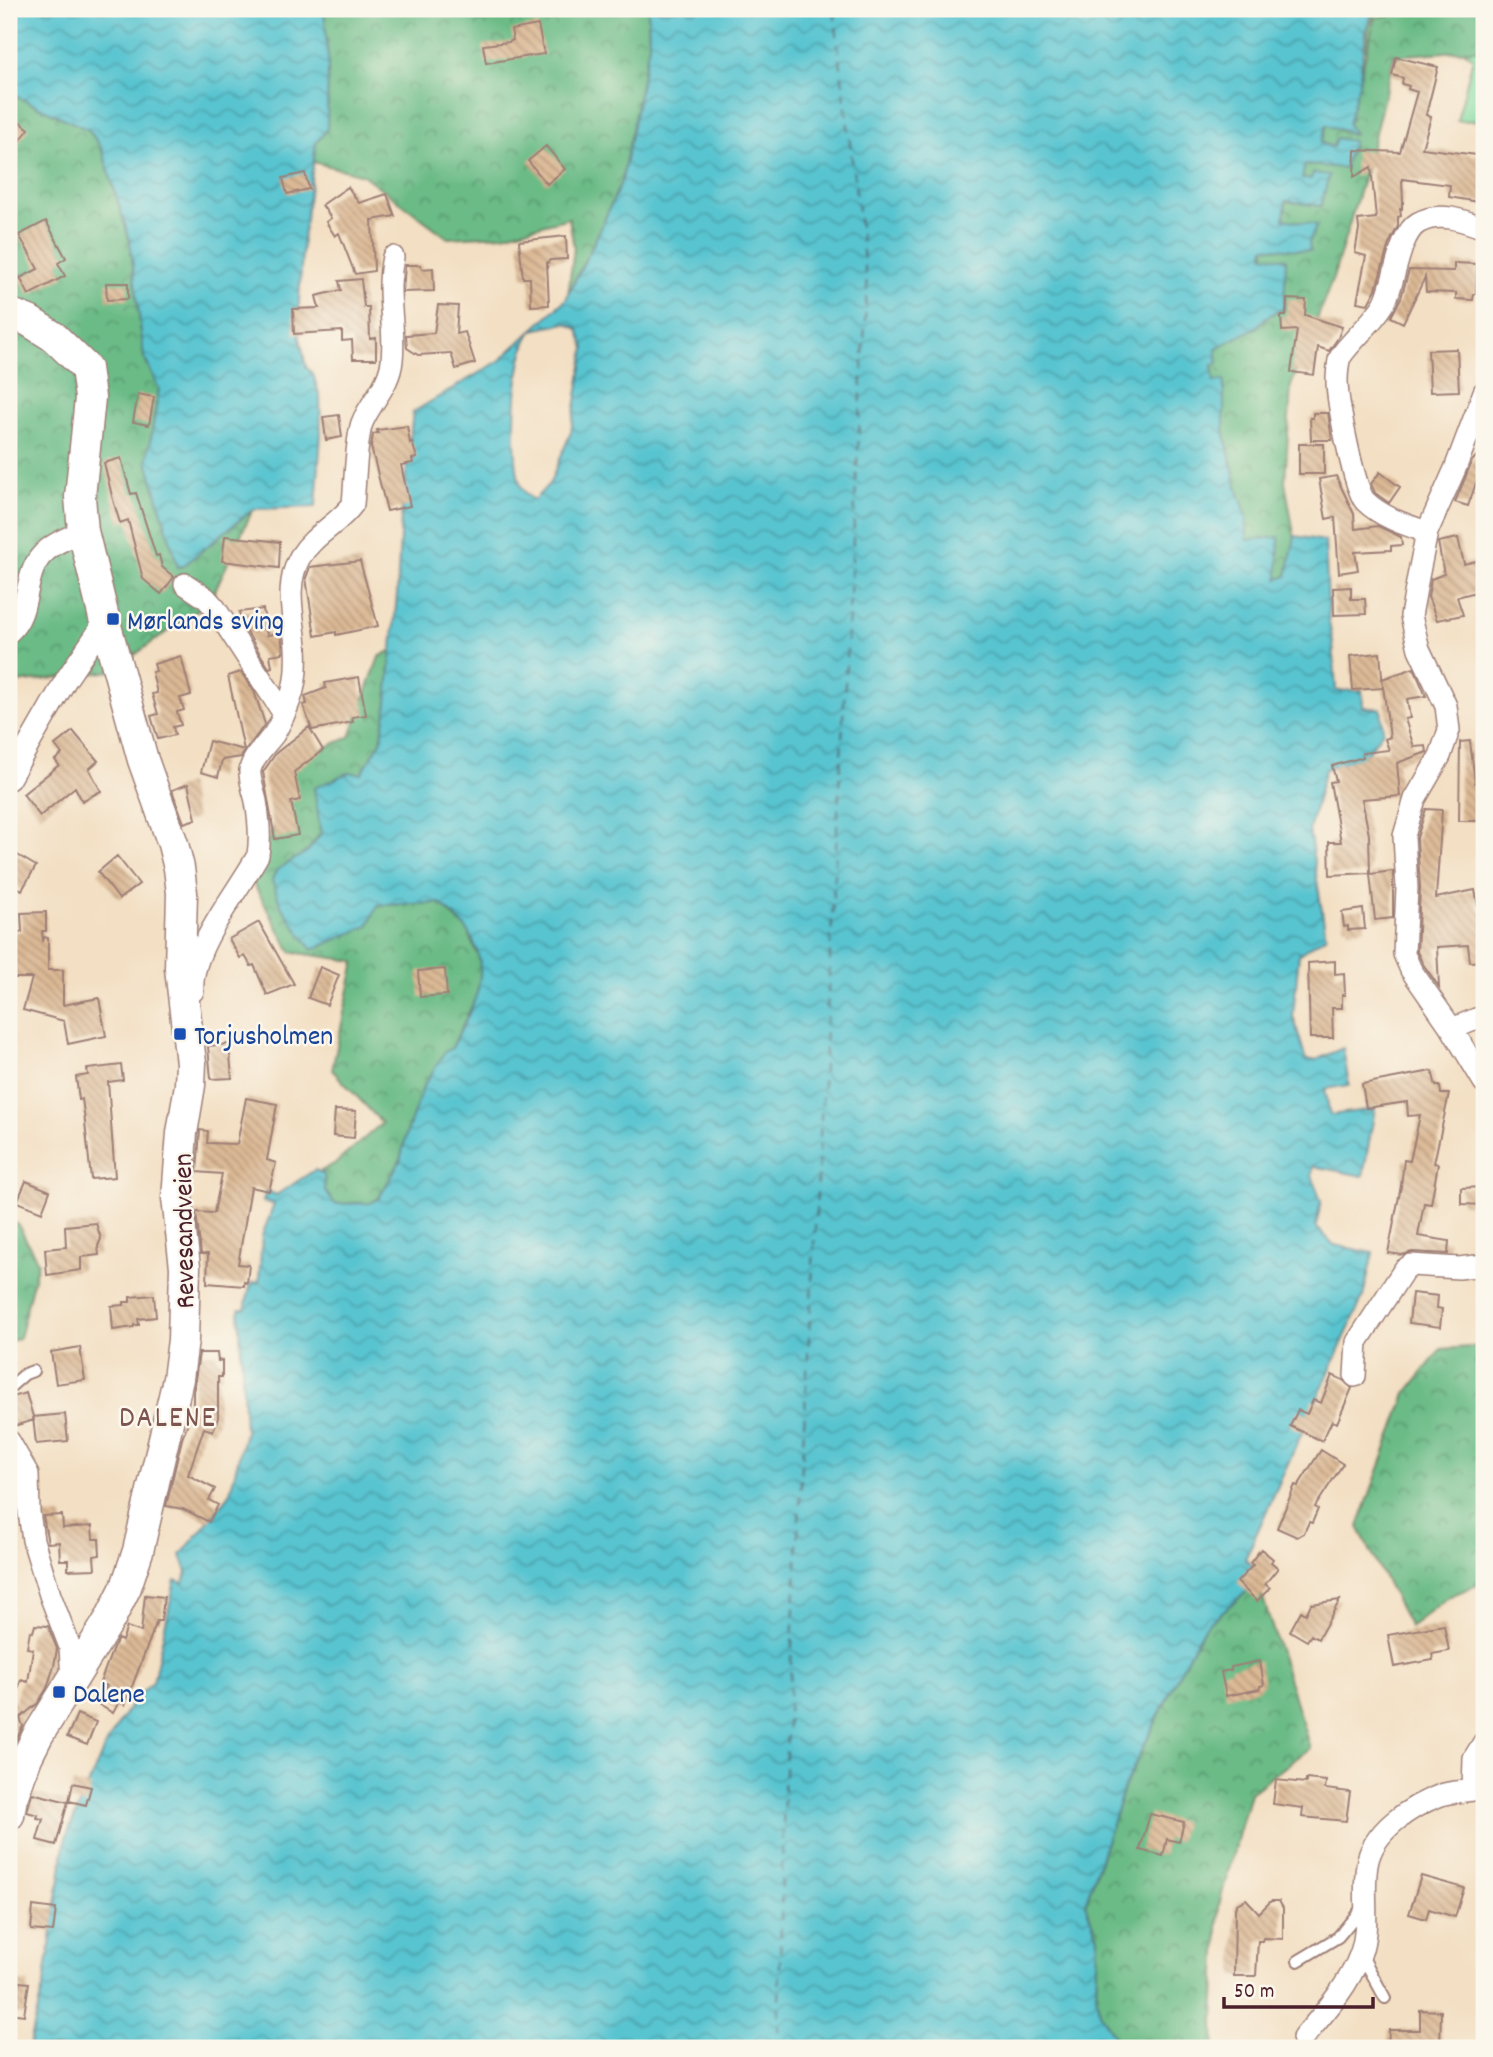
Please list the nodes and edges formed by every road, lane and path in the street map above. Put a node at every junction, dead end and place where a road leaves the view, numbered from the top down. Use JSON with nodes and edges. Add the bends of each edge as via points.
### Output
{"nodes":[{"id":1,"x":1484,"y":228,"type":"edge"},
{"id":2,"x":393,"y":257,"type":"dead end"},
{"id":3,"x":15,"y":320,"type":"edge"},
{"id":4,"x":1484,"y":392,"type":"edge"},
{"id":5,"x":83,"y":530,"type":"junction"},
{"id":6,"x":1427,"y":532,"type":"junction"},
{"id":7,"x":186,"y":584,"type":"dead end"},
{"id":8,"x":105,"y":622,"type":"junction"},
{"id":9,"x":9,"y":632,"type":"edge"},
{"id":10,"x":284,"y":714,"type":"junction"},
{"id":11,"x":9,"y":779,"type":"edge"},
{"id":12,"x":1484,"y":1018,"type":"edge"},
{"id":13,"x":1452,"y":1028,"type":"junction"},
{"id":14,"x":189,"y":1040,"type":"junction"},
{"id":15,"x":1484,"y":1082,"type":"edge"},
{"id":16,"x":1484,"y":1265,"type":"edge"},
{"id":17,"x":33,"y":1371,"type":"dead end"},
{"id":18,"x":1355,"y":1376,"type":"dead end"},
{"id":19,"x":9,"y":1388,"type":"edge"},
{"id":20,"x":9,"y":1441,"type":"edge"},
{"id":21,"x":72,"y":1680,"type":"junction"},
{"id":22,"x":1484,"y":1742,"type":"edge"},
{"id":23,"x":1479,"y":1793,"type":"edge"},
{"id":24,"x":9,"y":1815,"type":"edge"},
{"id":25,"x":1367,"y":1898,"type":"junction"},
{"id":26,"x":1361,"y":1954,"type":"junction"},
{"id":27,"x":1298,"y":1961,"type":"dead end"},
{"id":28,"x":1385,"y":1998,"type":"dead end"},
{"id":29,"x":1303,"y":2038,"type":"dead end"}],
"edges":[{"from":1,"to":6,"type":"street","via":[[1456,218],[1431,217],[1414,225],[1385,302],[1340,357],[1336,382],[1348,453],[1363,500],[1394,520]]},
{"from":2,"to":10,"type":"street","via":[[388,280],[393,359],[389,380],[361,425],[353,505],[313,539],[292,576],[296,675]]},
{"from":3,"to":5,"type":"main road","name":"Revesandveien","via":[[54,337],[86,368],[90,398],[80,497]]},
{"from":4,"to":6,"type":"street"},
{"from":5,"to":8,"type":"main road","name":"Revesandveien"},
{"from":5,"to":9,"type":"street","via":[[39,558],[20,617]]},
{"from":6,"to":13,"type":"street","via":[[1411,616],[1419,649],[1446,706],[1449,730],[1440,757],[1415,799],[1404,836],[1404,954]]},
{"from":7,"to":10,"type":"street","via":[[215,608]]},
{"from":8,"to":11,"type":"street"},
{"from":8,"to":14,"type":"main road","name":"Revesandveien","via":[[179,868],[180,968]]},
{"from":10,"to":14,"type":"street","via":[[250,771],[258,814],[258,855],[201,947],[192,984],[196,1033]]},
{"from":12,"to":13,"type":"street"},
{"from":13,"to":15,"type":"street"},
{"from":14,"to":21,"type":"main road","name":"Revesandveien","via":[[190,1085],[177,1198],[185,1267],[178,1380],[126,1587]]},
{"from":16,"to":18,"type":"street","via":[[1411,1265],[1404,1270],[1357,1342]]},
{"from":17,"to":19,"type":"lane"},
{"from":20,"to":21,"type":"street","via":[[28,1474],[33,1540],[70,1647]]},
{"from":21,"to":24,"type":"main road","name":"Revesandveien","via":[[27,1757]]},
{"from":22,"to":23,"type":"street","via":[[1474,1758]]},
{"from":23,"to":25,"type":"street","via":[[1443,1794],[1391,1826],[1371,1849]]},
{"from":25,"to":26,"type":"street"},
{"from":25,"to":27,"type":"lane","via":[[1338,1937]]},
{"from":26,"to":28,"type":"lane"},
{"from":26,"to":29,"type":"street","via":[[1337,1997]]}]}
